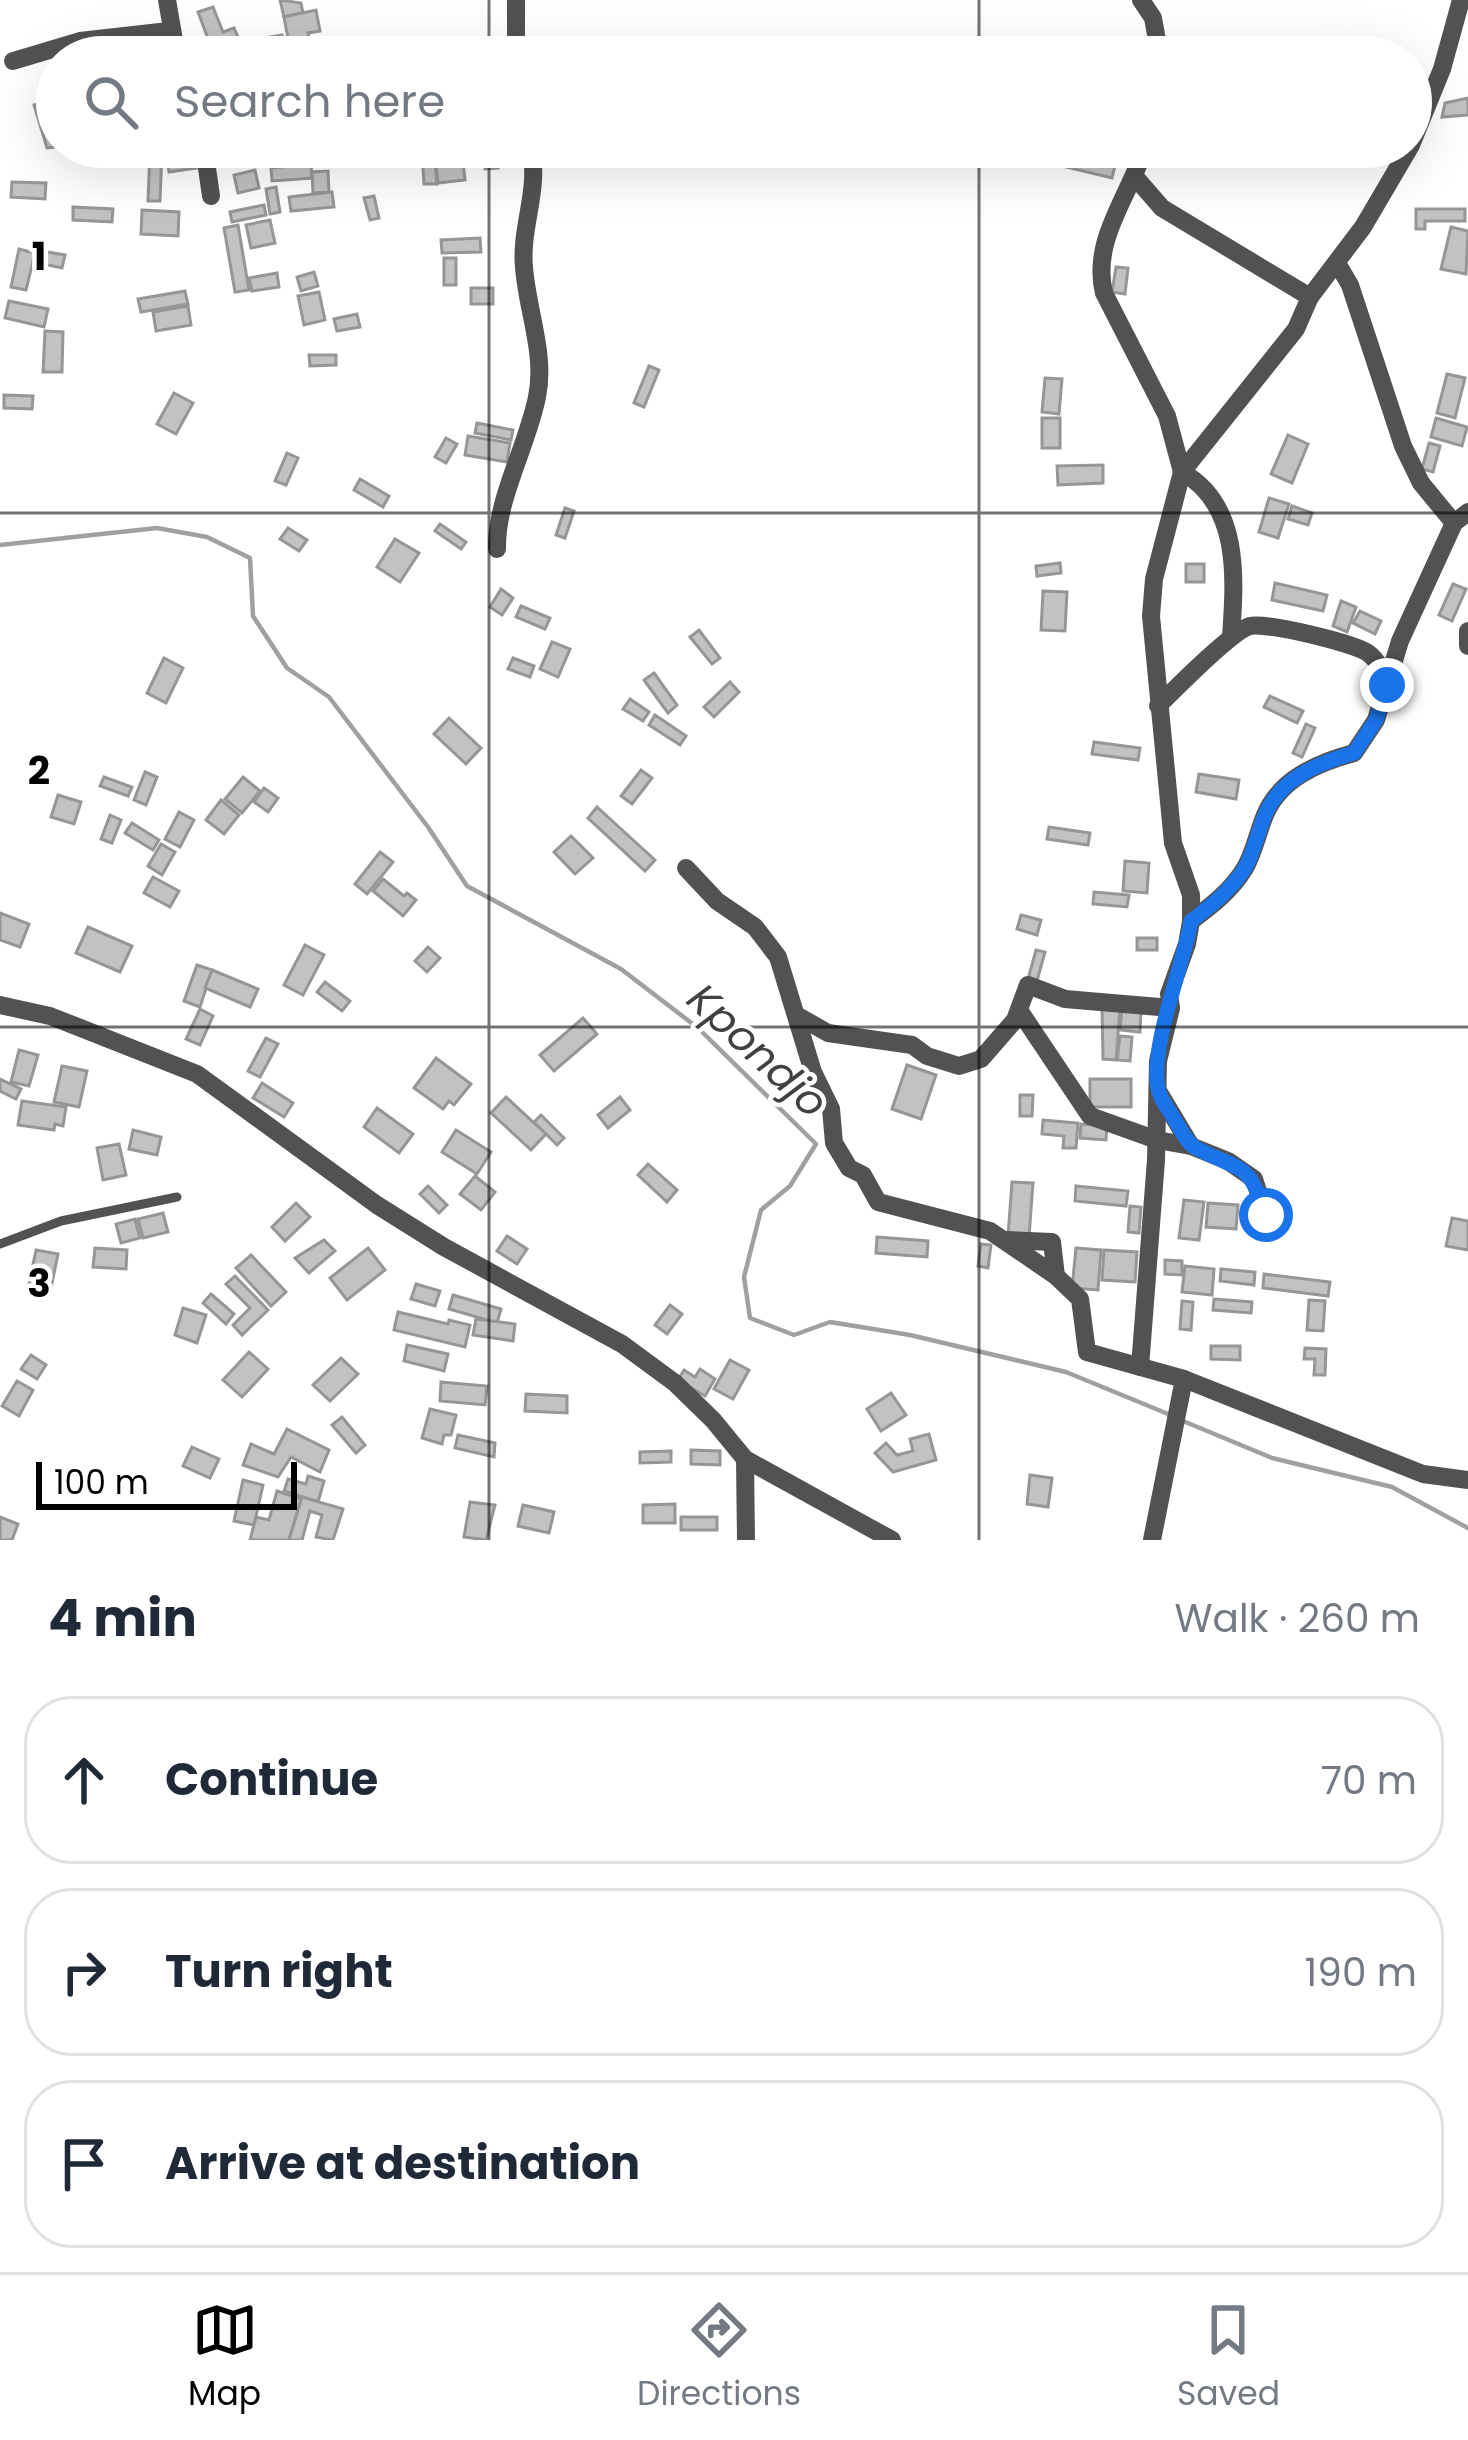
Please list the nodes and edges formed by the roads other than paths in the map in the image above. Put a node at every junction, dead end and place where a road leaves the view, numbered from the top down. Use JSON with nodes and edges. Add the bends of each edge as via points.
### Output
{"nodes":[{"id":1,"x":167,"y":0,"type":"edge"},
{"id":2,"x":516,"y":0,"type":"edge"},
{"id":3,"x":1141,"y":0,"type":"edge"},
{"id":4,"x":1460,"y":0,"type":"edge"},
{"id":5,"x":169,"y":32,"type":"junction"},
{"id":6,"x":129,"y":36,"type":"edge"},
{"id":7,"x":170,"y":36,"type":"edge"},
{"id":8,"x":516,"y":36,"type":"edge"},
{"id":9,"x":1157,"y":36,"type":"edge"},
{"id":10,"x":36,"y":54,"type":"edge"},
{"id":11,"x":14,"y":61,"type":"dead end"},
{"id":12,"x":1432,"y":94,"type":"edge"},
{"id":13,"x":207,"y":168,"type":"edge"},
{"id":14,"x":534,"y":168,"type":"edge"},
{"id":15,"x":1139,"y":168,"type":"edge"},
{"id":16,"x":1399,"y":168,"type":"edge"},
{"id":17,"x":1136,"y":177,"type":"junction"},
{"id":18,"x":211,"y":196,"type":"dead end"},
{"id":19,"x":1337,"y":262,"type":"junction"},
{"id":20,"x":1310,"y":297,"type":"junction"},
{"id":21,"x":1182,"y":472,"type":"junction"},
{"id":22,"x":1463,"y":524,"type":"edge"},
{"id":23,"x":497,"y":549,"type":"dead end"},
{"id":24,"x":1468,"y":631,"type":"edge"},
{"id":25,"x":1231,"y":637,"type":"junction"},
{"id":26,"x":1468,"y":646,"type":"edge"},
{"id":27,"x":1387,"y":685,"type":"junction"},
{"id":28,"x":1158,"y":706,"type":"junction"},
{"id":29,"x":686,"y":868,"type":"dead end"},
{"id":30,"x":1191,"y":921,"type":"junction"},
{"id":31,"x":0,"y":1006,"type":"edge"},
{"id":32,"x":1171,"y":1008,"type":"junction"},
{"id":33,"x":1019,"y":1010,"type":"junction"},
{"id":34,"x":798,"y":1016,"type":"junction"},
{"id":35,"x":1158,"y":1091,"type":"junction"},
{"id":36,"x":1156,"y":1140,"type":"junction"},
{"id":37,"x":1191,"y":1146,"type":"junction"},
{"id":38,"x":177,"y":1197,"type":"dead end"},
{"id":39,"x":1266,"y":1215,"type":"dead end"},
{"id":40,"x":0,"y":1244,"type":"edge"},
{"id":41,"x":1140,"y":1367,"type":"junction"},
{"id":42,"x":1183,"y":1385,"type":"junction"},
{"id":43,"x":745,"y":1459,"type":"junction"},
{"id":44,"x":1468,"y":1480,"type":"edge"},
{"id":45,"x":746,"y":1540,"type":"edge"},
{"id":46,"x":892,"y":1540,"type":"edge"},
{"id":47,"x":1152,"y":1540,"type":"edge"}],
"edges":[{"from":1,"to":5,"type":"street"},
{"from":2,"to":8,"type":"street"},
{"from":3,"to":9,"type":"street"},
{"from":4,"to":12,"type":"street"},
{"from":5,"to":6,"type":"street"},
{"from":5,"to":7,"type":"street"},
{"from":10,"to":11,"type":"street"},
{"from":13,"to":18,"type":"street"},
{"from":14,"to":23,"type":"street","via":[[523,265],[539,392],[496,526]]},
{"from":15,"to":17,"type":"street"},
{"from":16,"to":19,"type":"street"},
{"from":17,"to":20,"type":"street","via":[[1162,208]]},
{"from":17,"to":21,"type":"street","via":[[1118,206],[1100,276],[1168,416]]},
{"from":19,"to":20,"type":"street"},
{"from":19,"to":22,"type":"street","via":[[1403,446],[1421,482]]},
{"from":20,"to":21,"type":"street","via":[[1296,329]]},
{"from":21,"to":25,"type":"street","via":[[1204,486],[1226,523]]},
{"from":21,"to":28,"type":"street","via":[[1154,579]]},
{"from":22,"to":27,"type":"street","via":[[1400,641]]},
{"from":24,"to":26,"type":"street"},
{"from":25,"to":27,"type":"street","via":[[1265,625],[1367,652]]},
{"from":25,"to":28,"type":"street"},
{"from":27,"to":30,"type":"street","via":[[1354,753],[1282,786],[1245,868]]},
{"from":28,"to":30,"type":"street"},
{"from":29,"to":34,"type":"street","via":[[778,957]]},
{"from":30,"to":32,"type":"street"},
{"from":31,"to":43,"type":"street","via":[[50,1016],[197,1074],[377,1205],[622,1343],[675,1383]]},
{"from":32,"to":33,"type":"street","via":[[1065,999],[1028,985]]},
{"from":32,"to":35,"type":"street"},
{"from":33,"to":34,"type":"street","via":[[981,1059],[959,1066],[912,1046],[828,1033]]},
{"from":33,"to":36,"type":"street","via":[[1090,1116]]},
{"from":34,"to":41,"type":"street","via":[[835,1143],[878,1202],[1006,1240],[1080,1299],[1087,1352]]},
{"from":35,"to":36,"type":"street"},
{"from":35,"to":37,"type":"street"},
{"from":36,"to":37,"type":"street"},
{"from":36,"to":41,"type":"street"},
{"from":37,"to":39,"type":"street","via":[[1254,1179]]},
{"from":38,"to":40,"type":"lane","via":[[61,1221]]},
{"from":41,"to":42,"type":"street"},
{"from":42,"to":44,"type":"street","via":[[1423,1474]]},
{"from":42,"to":47,"type":"street"},
{"from":43,"to":45,"type":"street"},
{"from":43,"to":46,"type":"street"}]}
